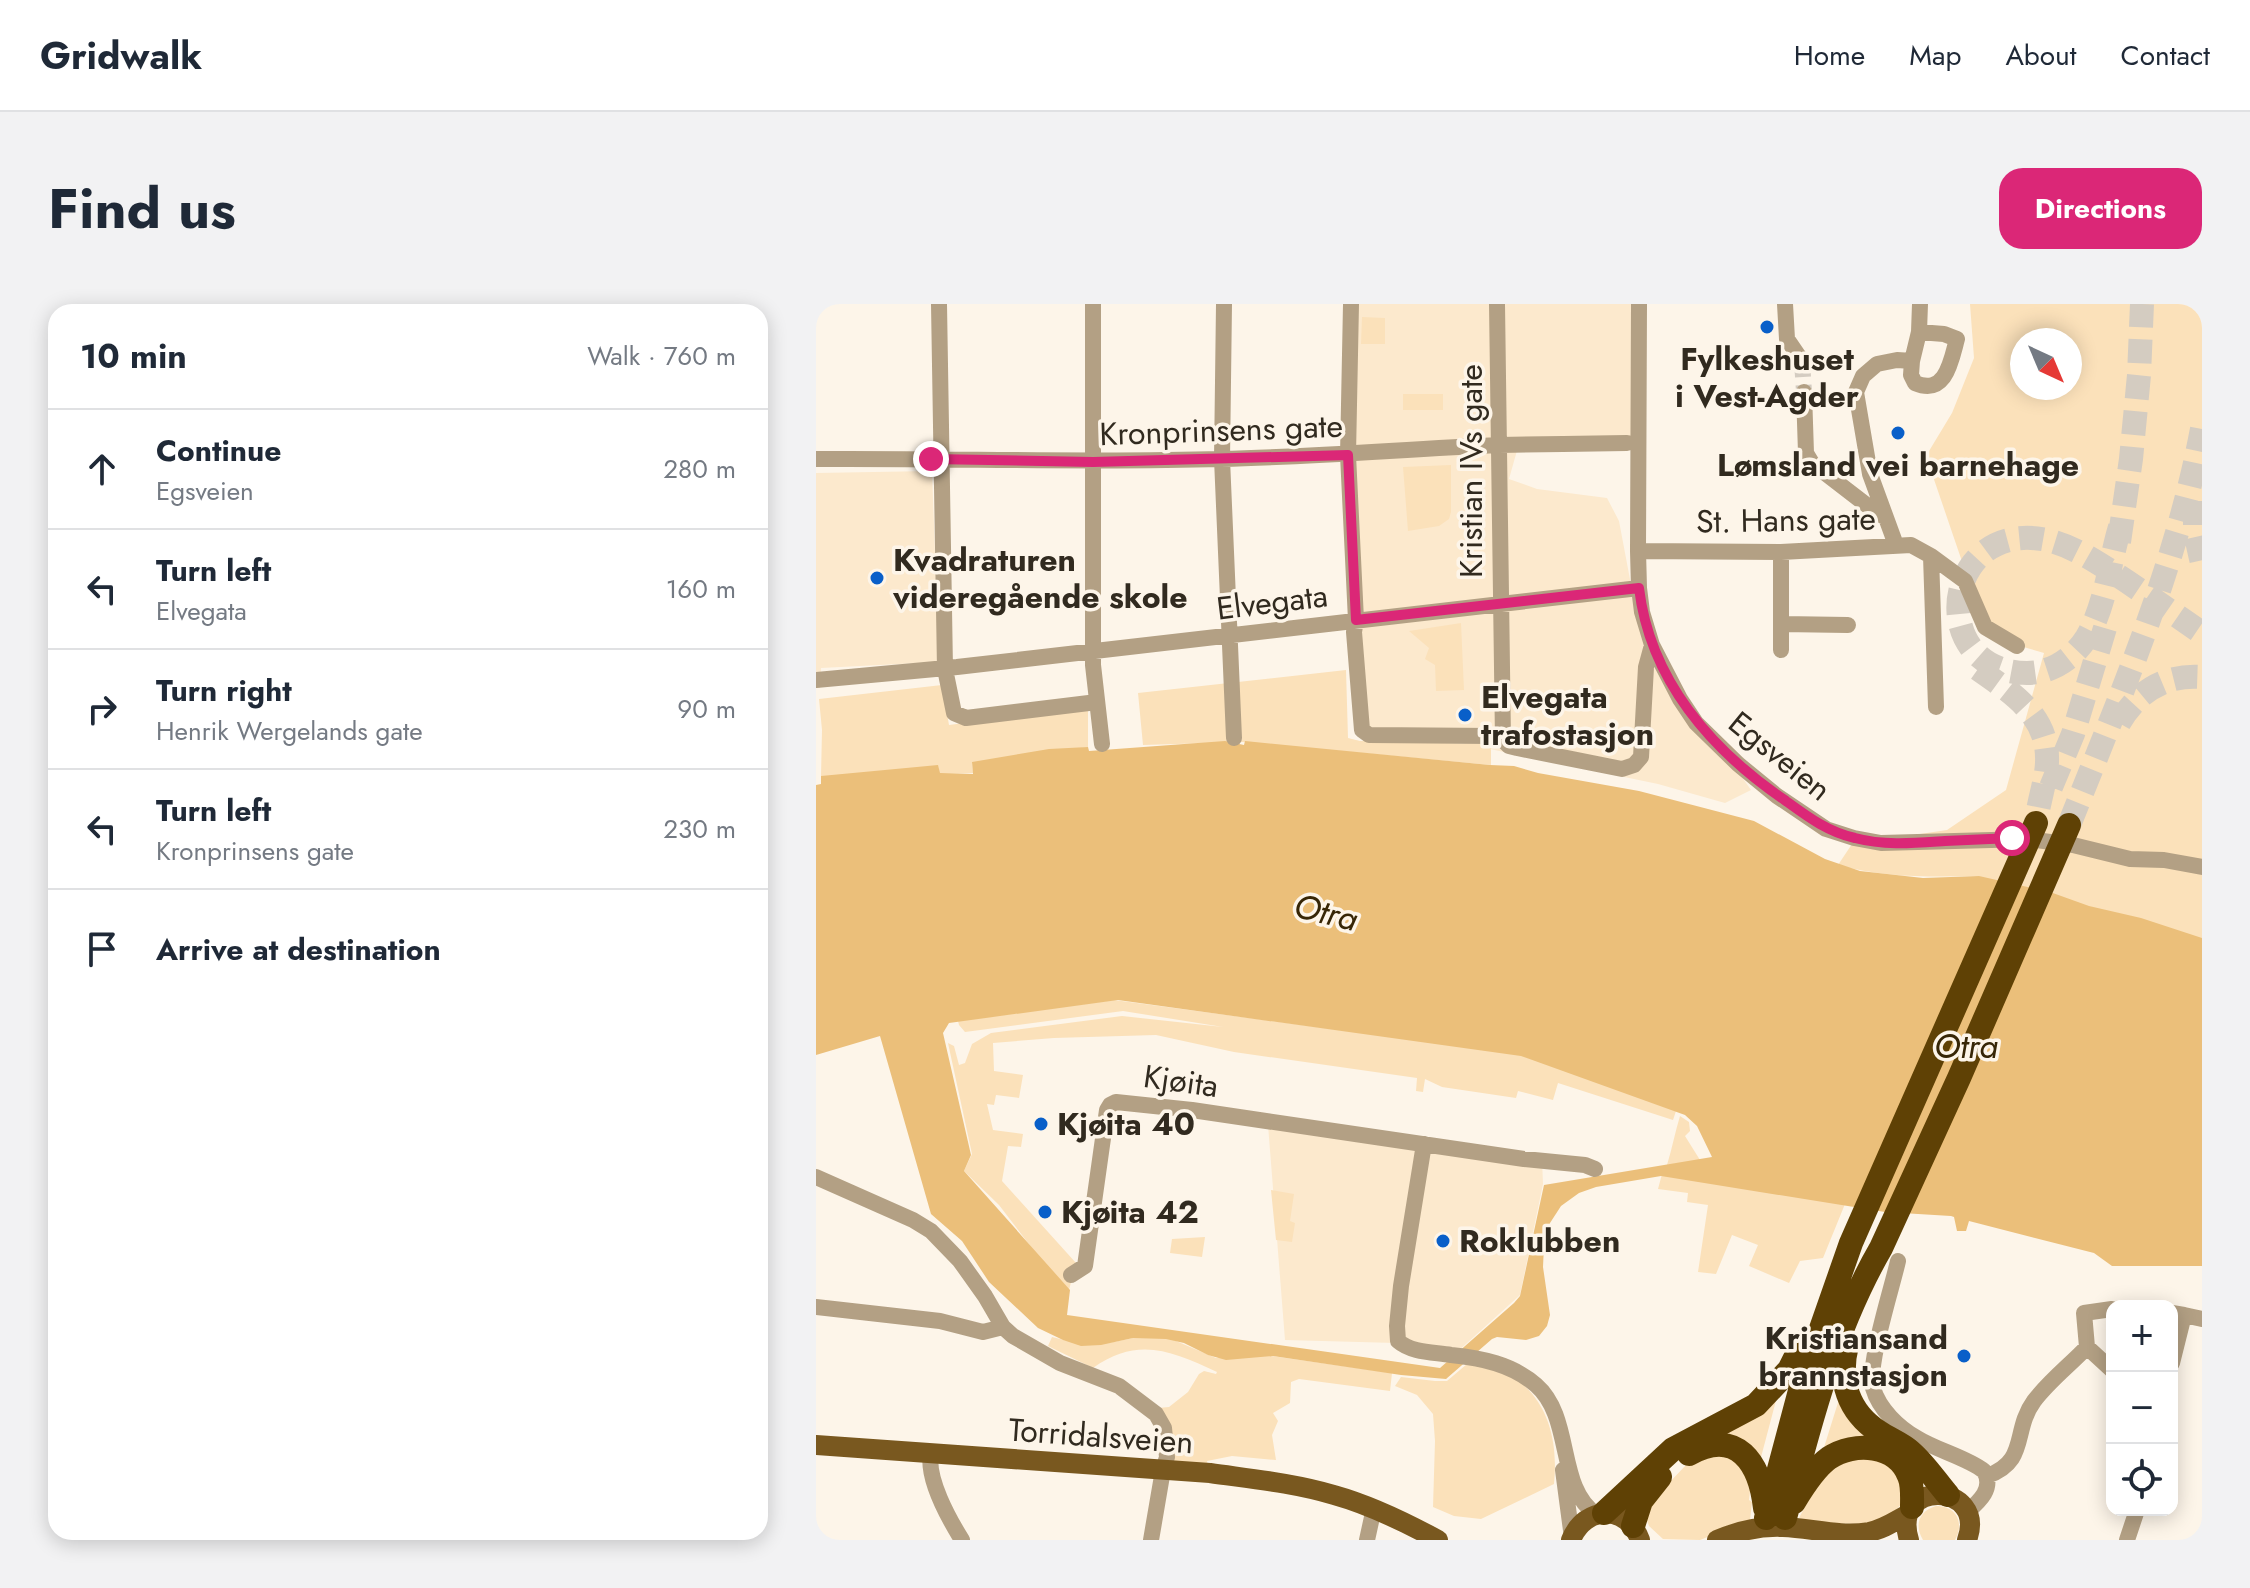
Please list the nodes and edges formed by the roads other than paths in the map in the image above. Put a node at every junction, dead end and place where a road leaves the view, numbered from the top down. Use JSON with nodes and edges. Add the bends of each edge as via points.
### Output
{"nodes":[{"id":1,"x":939,"y":304,"type":"edge"},
{"id":2,"x":1093,"y":304,"type":"edge"},
{"id":3,"x":1224,"y":304,"type":"edge"},
{"id":4,"x":1351,"y":304,"type":"edge"},
{"id":5,"x":1497,"y":304,"type":"edge"},
{"id":6,"x":1639,"y":304,"type":"edge"},
{"id":7,"x":1785,"y":304,"type":"edge"},
{"id":8,"x":1920,"y":304,"type":"edge"},
{"id":9,"x":1919,"y":332,"type":"junction"},
{"id":10,"x":1802,"y":361,"type":"tunnel mouth"},
{"id":11,"x":1912,"y":361,"type":"junction"},
{"id":12,"x":1804,"y":392,"type":"tunnel mouth"},
{"id":13,"x":1627,"y":443,"type":"dead end"},
{"id":14,"x":1499,"y":445,"type":"junction"},
{"id":15,"x":1348,"y":455,"type":"junction"},
{"id":16,"x":816,"y":459,"type":"edge"},
{"id":17,"x":941,"y":459,"type":"junction"},
{"id":18,"x":1222,"y":459,"type":"junction"},
{"id":19,"x":1093,"y":462,"type":"junction"},
{"id":20,"x":1885,"y":517,"type":"junction"},
{"id":21,"x":1896,"y":545,"type":"junction"},
{"id":22,"x":1638,"y":551,"type":"junction"},
{"id":23,"x":1781,"y":552,"type":"junction"},
{"id":24,"x":1931,"y":556,"type":"junction"},
{"id":25,"x":1639,"y":588,"type":"junction"},
{"id":26,"x":1500,"y":605,"type":"junction"},
{"id":27,"x":1782,"y":624,"type":"junction"},
{"id":28,"x":1848,"y":625,"type":"dead end"},
{"id":29,"x":1355,"y":626,"type":"junction"},
{"id":30,"x":1229,"y":637,"type":"junction"},
{"id":31,"x":1652,"y":645,"type":"junction"},
{"id":32,"x":2017,"y":646,"type":"dead end"},
{"id":33,"x":1781,"y":650,"type":"dead end"},
{"id":34,"x":1093,"y":652,"type":"junction"},
{"id":35,"x":945,"y":669,"type":"junction"},
{"id":36,"x":816,"y":680,"type":"edge"},
{"id":37,"x":1097,"y":702,"type":"junction"},
{"id":38,"x":1936,"y":707,"type":"dead end"},
{"id":39,"x":1501,"y":734,"type":"junction"},
{"id":40,"x":1234,"y":738,"type":"dead end"},
{"id":41,"x":1102,"y":744,"type":"dead end"},
{"id":42,"x":2036,"y":823,"type":"tunnel mouth"},
{"id":43,"x":2069,"y":825,"type":"tunnel mouth"},
{"id":44,"x":2202,"y":867,"type":"edge"},
{"id":45,"x":1424,"y":1144,"type":"junction"},
{"id":46,"x":1595,"y":1169,"type":"dead end"},
{"id":47,"x":816,"y":1177,"type":"edge"},
{"id":48,"x":1851,"y":1243,"type":"junction"},
{"id":49,"x":1889,"y":1255,"type":"junction"},
{"id":50,"x":1071,"y":1275,"type":"dead end"},
{"id":51,"x":816,"y":1307,"type":"edge"},
{"id":52,"x":2106,"y":1310,"type":"edge"},
{"id":53,"x":2178,"y":1314,"type":"edge"},
{"id":54,"x":2202,"y":1319,"type":"edge"},
{"id":55,"x":1003,"y":1327,"type":"junction"},
{"id":56,"x":2087,"y":1347,"type":"junction"},
{"id":57,"x":2106,"y":1364,"type":"edge"},
{"id":58,"x":1559,"y":1429,"type":"junction"},
{"id":59,"x":817,"y":1445,"type":"edge"},
{"id":60,"x":931,"y":1453,"type":"junction"},
{"id":61,"x":1163,"y":1470,"type":"junction"},
{"id":62,"x":1987,"y":1476,"type":"junction"},
{"id":63,"x":1948,"y":1495,"type":"junction"},
{"id":64,"x":1374,"y":1508,"type":"junction"},
{"id":65,"x":1910,"y":1510,"type":"junction"},
{"id":66,"x":1601,"y":1514,"type":"junction"},
{"id":67,"x":2135,"y":1516,"type":"edge"},
{"id":68,"x":1775,"y":1518,"type":"junction"},
{"id":69,"x":1970,"y":1530,"type":"edge"},
{"id":70,"x":1640,"y":1535,"type":"edge"},
{"id":71,"x":1571,"y":1539,"type":"edge"},
{"id":72,"x":962,"y":1540,"type":"edge"},
{"id":73,"x":1151,"y":1540,"type":"edge"},
{"id":74,"x":1367,"y":1540,"type":"edge"},
{"id":75,"x":1438,"y":1540,"type":"edge"},
{"id":76,"x":1454,"y":1540,"type":"edge"},
{"id":77,"x":1717,"y":1540,"type":"edge"},
{"id":78,"x":1738,"y":1540,"type":"edge"},
{"id":79,"x":1824,"y":1540,"type":"edge"},
{"id":80,"x":1909,"y":1540,"type":"edge"},
{"id":81,"x":2127,"y":1540,"type":"edge"}],
"edges":[{"from":1,"to":17,"type":"street"},
{"from":2,"to":19,"type":"street"},
{"from":3,"to":18,"type":"street"},
{"from":4,"to":15,"type":"street"},
{"from":5,"to":14,"type":"street","name":"Kristian IVs gate"},
{"from":6,"to":22,"type":"street","name":"Egsveien"},
{"from":7,"to":10,"type":"street","via":[[1787,339]]},
{"from":8,"to":9,"type":"street"},
{"from":9,"to":11,"type":"street"},
{"from":9,"to":11,"type":"street","via":[[1957,339],[1948,374],[1936,384],[1915,383]]},
{"from":11,"to":20,"type":"street","via":[[1877,364],[1856,392],[1870,474]]},
{"from":12,"to":20,"type":"street","via":[[1806,453],[1812,463]]},
{"from":13,"to":14,"type":"street","name":"Kronprinsens gate"},
{"from":14,"to":15,"type":"street","name":"Kronprinsens gate"},
{"from":14,"to":26,"type":"street","name":"Kristian IVs gate"},
{"from":15,"to":18,"type":"street","name":"Kronprinsens gate"},
{"from":15,"to":29,"type":"street"},
{"from":16,"to":17,"type":"street","name":"Kronprinsens gate"},
{"from":17,"to":19,"type":"street","name":"Kronprinsens gate"},
{"from":17,"to":35,"type":"street"},
{"from":18,"to":19,"type":"street","name":"Kronprinsens gate"},
{"from":18,"to":30,"type":"street"},
{"from":19,"to":34,"type":"street"},
{"from":20,"to":21,"type":"street"},
{"from":21,"to":23,"type":"street","name":"St. Hans gate"},
{"from":21,"to":24,"type":"street","name":"St. Hans gate","via":[[1911,545]]},
{"from":22,"to":23,"type":"street","name":"St. Hans gate"},
{"from":22,"to":25,"type":"street","name":"Egsveien"},
{"from":23,"to":27,"type":"street"},
{"from":24,"to":32,"type":"street","name":"St. Hans gate","via":[[1965,581],[1985,627]]},
{"from":24,"to":38,"type":"street"},
{"from":25,"to":26,"type":"street","name":"Elvegata"},
{"from":25,"to":31,"type":"street","name":"Egsveien"},
{"from":26,"to":29,"type":"street","name":"Elvegata"},
{"from":26,"to":39,"type":"street","name":"Kristian IVs gate"},
{"from":27,"to":28,"type":"street"},
{"from":27,"to":33,"type":"street"},
{"from":29,"to":30,"type":"street","name":"Elvegata"},
{"from":29,"to":39,"type":"street","name":"Elvegata","via":[[1362,730],[1369,735]]},
{"from":30,"to":34,"type":"street","name":"Elvegata"},
{"from":30,"to":40,"type":"street"},
{"from":31,"to":39,"type":"street","via":[[1641,757],[1634,765],[1622,769],[1517,748]]},
{"from":31,"to":44,"type":"street","name":"Egsveien","via":[[1680,699],[1712,740],[1769,790],[1826,829],[1881,843],[2028,839]]},
{"from":34,"to":35,"type":"street","name":"Elvegata"},
{"from":34,"to":37,"type":"street"},
{"from":35,"to":36,"type":"street","name":"Elvegata"},
{"from":35,"to":37,"type":"street","via":[[954,713],[966,718]]},
{"from":37,"to":41,"type":"street"},
{"from":42,"to":48,"type":"highway"},
{"from":43,"to":49,"type":"highway"},
{"from":45,"to":46,"type":"street","name":"Kjøita"},
{"from":45,"to":50,"type":"street","name":"Kjøita","via":[[1116,1102],[1107,1110],[1085,1266]]},
{"from":45,"to":58,"type":"street","via":[[1397,1337],[1407,1347],[1506,1366],[1542,1391]]},
{"from":47,"to":55,"type":"street","via":[[931,1231],[960,1261]]},
{"from":48,"to":66,"type":"highway","via":[[1789,1370],[1767,1395],[1673,1449]]},
{"from":48,"to":68,"type":"highway","via":[[1802,1383]]},
{"from":49,"to":62,"type":"street","via":[[1874,1392],[1908,1433],[1980,1467]]},
{"from":49,"to":63,"type":"highway","via":[[1875,1274],[1846,1348],[1845,1387],[1861,1418],[1911,1451]]},
{"from":49,"to":68,"type":"highway","via":[[1867,1272]]},
{"from":51,"to":55,"type":"street","via":[[940,1321],[983,1332]]},
{"from":52,"to":56,"type":"street","via":[[2084,1313]]},
{"from":53,"to":54,"type":"street"},
{"from":55,"to":61,"type":"street","via":[[1028,1346],[1119,1386],[1148,1406],[1164,1428]]},
{"from":56,"to":57,"type":"street"},
{"from":56,"to":62,"type":"street","via":[[2033,1403],[2008,1465]]},
{"from":58,"to":66,"type":"street","via":[[1577,1491],[1585,1506]]},
{"from":58,"to":71,"type":"street"},
{"from":59,"to":60,"type":"main road","name":"Torridalsveien"},
{"from":60,"to":61,"type":"main road","name":"Torridalsveien"},
{"from":60,"to":72,"type":"street","via":[[934,1480]]},
{"from":61,"to":64,"type":"main road","name":"Torridalsveien","via":[[1265,1479]]},
{"from":61,"to":73,"type":"street"},
{"from":62,"to":69,"type":"street"},
{"from":63,"to":65,"type":"main road","via":[[1927,1496]]},
{"from":63,"to":69,"type":"main road","via":[[1957,1500]]},
{"from":64,"to":74,"type":"street"},
{"from":64,"to":75,"type":"main road","name":"Torridalsveien"},
{"from":64,"to":76,"type":"main road","name":"Torridalsveien","via":[[1403,1515]]},
{"from":65,"to":68,"type":"highway","via":[[1911,1480],[1902,1463],[1883,1450],[1864,1447],[1825,1461]]},
{"from":65,"to":77,"type":"main road","via":[[1892,1524],[1868,1532],[1767,1527]]},
{"from":65,"to":80,"type":"main road"},
{"from":66,"to":70,"type":"main road","via":[[1615,1514]]},
{"from":66,"to":71,"type":"main road","via":[[1584,1520]]},
{"from":67,"to":81,"type":"street"},
{"from":68,"to":70,"type":"highway","via":[[1746,1455],[1729,1445],[1710,1445],[1674,1464],[1641,1501]]},
{"from":78,"to":79,"type":"main road","via":[[1768,1534]]}]}
